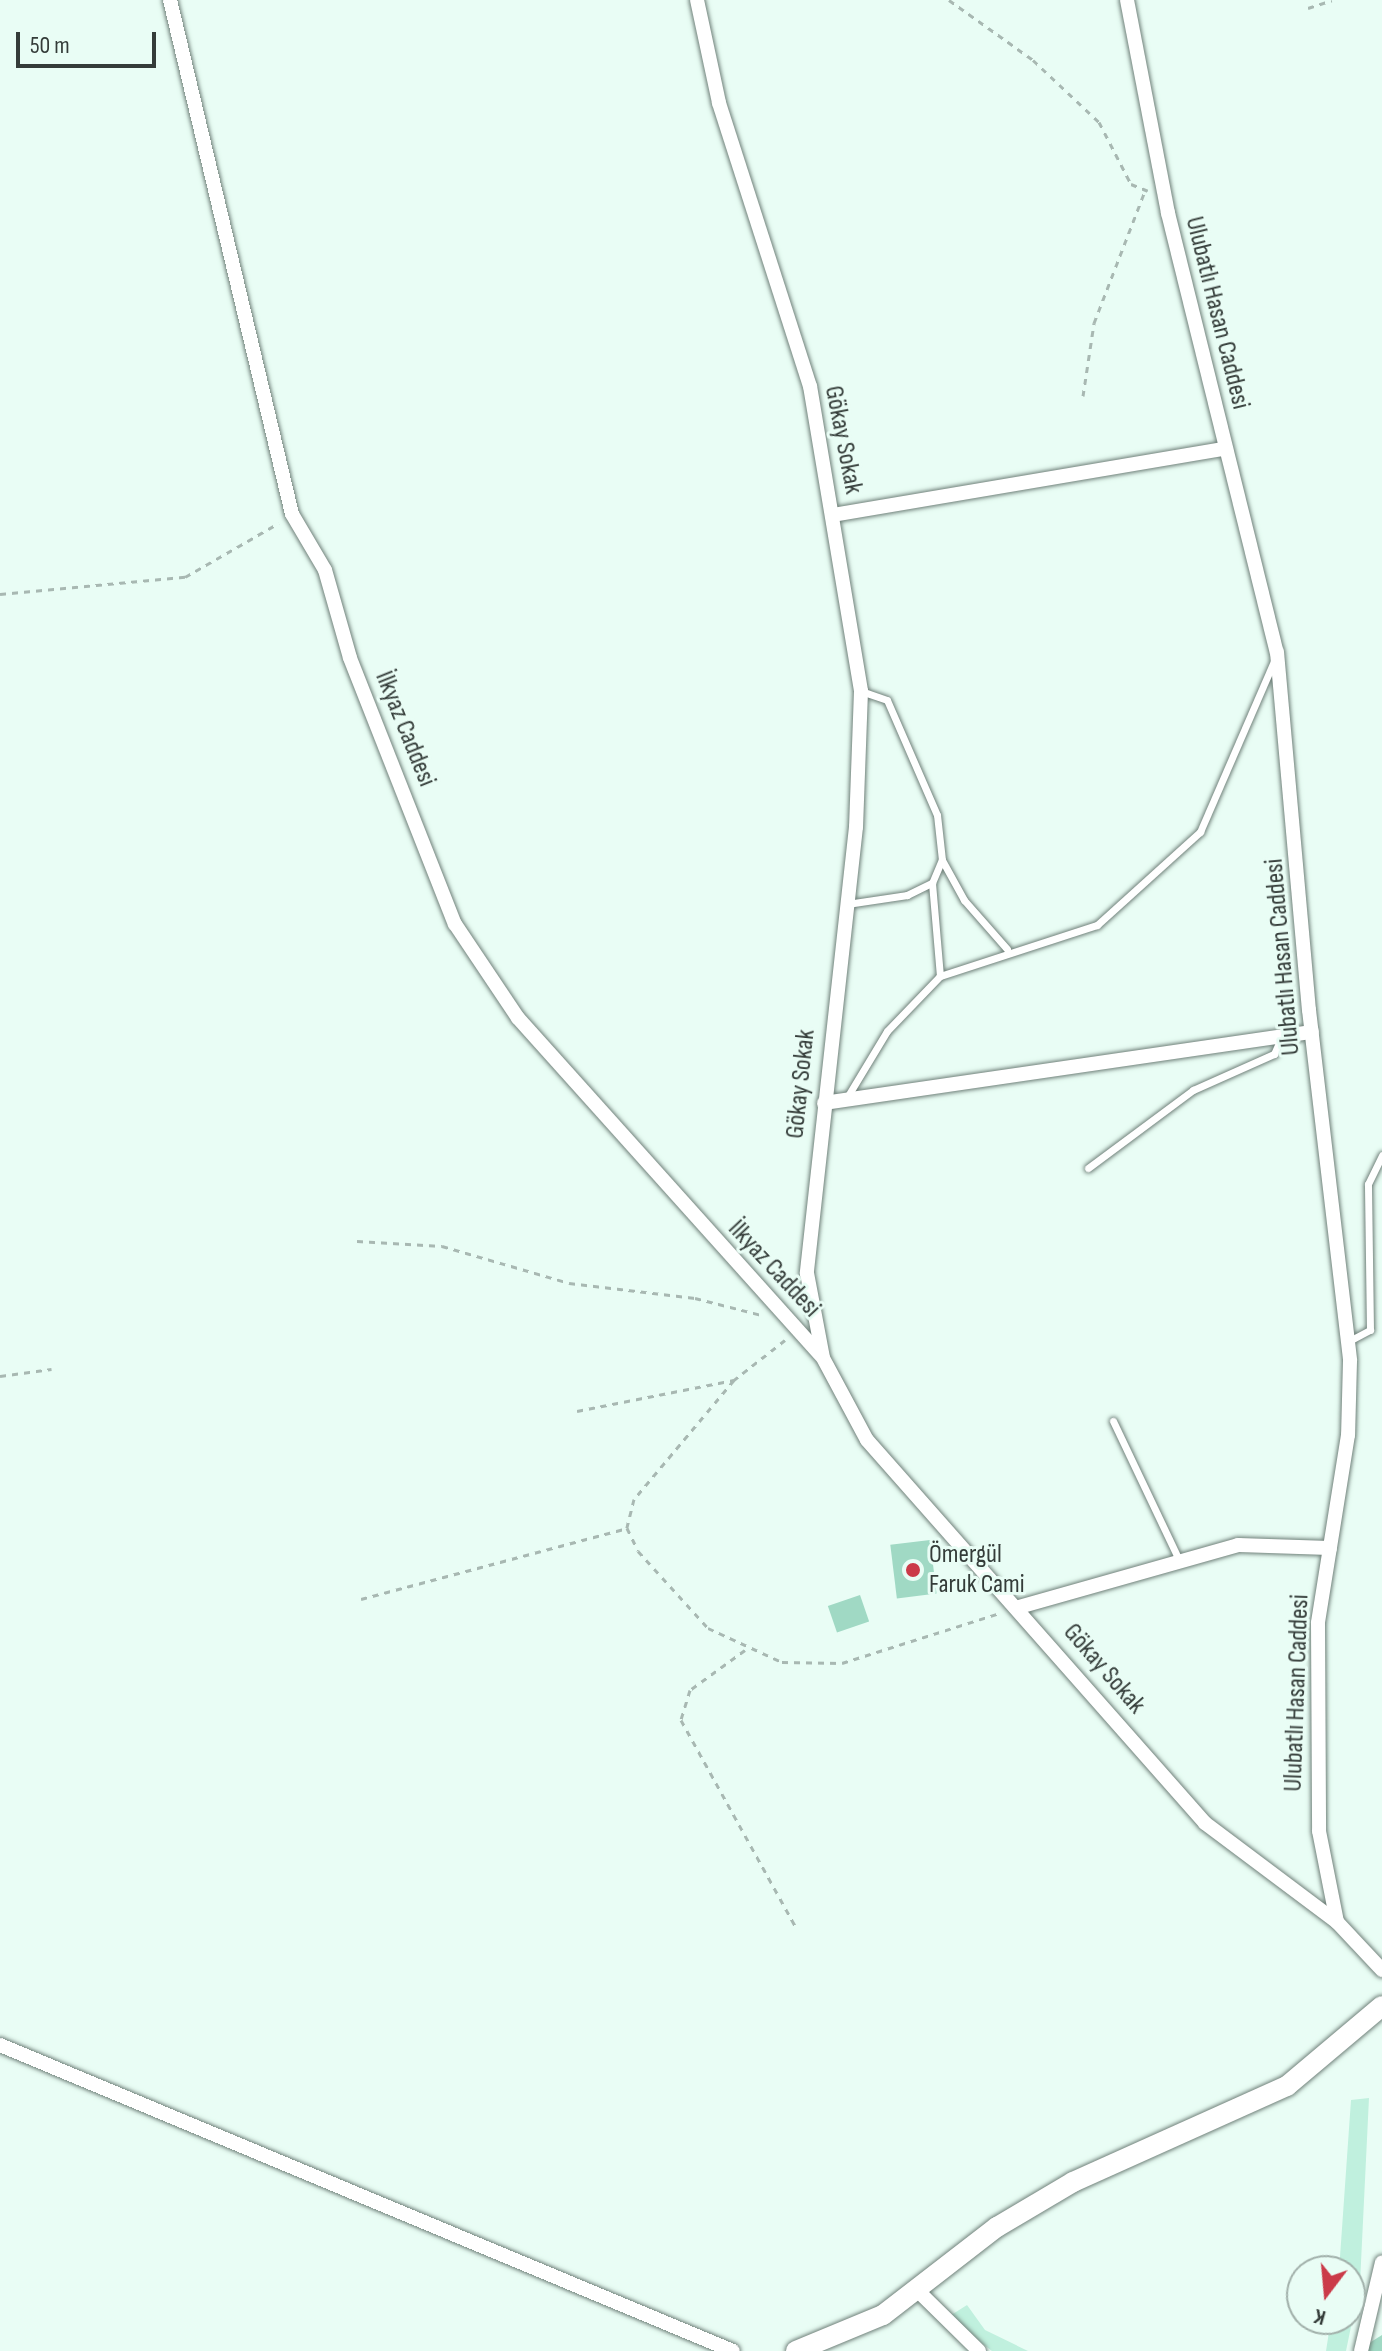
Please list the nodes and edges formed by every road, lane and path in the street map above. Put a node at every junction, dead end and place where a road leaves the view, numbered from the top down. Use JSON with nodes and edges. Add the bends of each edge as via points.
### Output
{"nodes":[{"id":1,"x":170,"y":0,"type":"edge"},
{"id":2,"x":697,"y":0,"type":"edge"},
{"id":3,"x":949,"y":0,"type":"edge"},
{"id":4,"x":1127,"y":0,"type":"edge"},
{"id":5,"x":1332,"y":0,"type":"edge"},
{"id":6,"x":1308,"y":8,"type":"dead end"},
{"id":7,"x":1083,"y":396,"type":"dead end"},
{"id":8,"x":1225,"y":449,"type":"junction"},
{"id":9,"x":292,"y":514,"type":"junction"},
{"id":10,"x":833,"y":515,"type":"junction"},
{"id":11,"x":0,"y":594,"type":"edge"},
{"id":12,"x":1277,"y":652,"type":"junction"},
{"id":13,"x":861,"y":691,"type":"junction"},
{"id":14,"x":942,"y":860,"type":"junction"},
{"id":15,"x":932,"y":883,"type":"junction"},
{"id":16,"x":847,"y":904,"type":"junction"},
{"id":17,"x":1007,"y":949,"type":"junction"},
{"id":18,"x":940,"y":976,"type":"junction"},
{"id":19,"x":1312,"y":1032,"type":"junction"},
{"id":20,"x":1282,"y":1036,"type":"junction"},
{"id":21,"x":846,"y":1099,"type":"junction"},
{"id":22,"x":824,"y":1103,"type":"junction"},
{"id":23,"x":1382,"y":1155,"type":"edge"},
{"id":24,"x":1088,"y":1168,"type":"dead end"},
{"id":25,"x":357,"y":1241,"type":"dead end"},
{"id":26,"x":798,"y":1329,"type":"junction"},
{"id":27,"x":1349,"y":1341,"type":"junction"},
{"id":28,"x":823,"y":1358,"type":"junction"},
{"id":29,"x":52,"y":1369,"type":"dead end"},
{"id":30,"x":0,"y":1376,"type":"edge"},
{"id":31,"x":734,"y":1380,"type":"junction"},
{"id":32,"x":577,"y":1411,"type":"dead end"},
{"id":33,"x":1113,"y":1421,"type":"dead end"},
{"id":34,"x":627,"y":1528,"type":"junction"},
{"id":35,"x":1330,"y":1548,"type":"junction"},
{"id":36,"x":1180,"y":1562,"type":"junction"},
{"id":37,"x":361,"y":1599,"type":"dead end"},
{"id":38,"x":1019,"y":1607,"type":"junction"},
{"id":39,"x":745,"y":1650,"type":"junction"},
{"id":40,"x":1337,"y":1922,"type":"junction"},
{"id":41,"x":797,"y":1929,"type":"dead end"},
{"id":42,"x":1382,"y":1970,"type":"edge"},
{"id":43,"x":1382,"y":2006,"type":"edge"},
{"id":44,"x":0,"y":2045,"type":"edge"},
{"id":45,"x":1382,"y":2262,"type":"edge"},
{"id":46,"x":917,"y":2290,"type":"junction"},
{"id":47,"x":733,"y":2351,"type":"edge"},
{"id":48,"x":796,"y":2351,"type":"edge"},
{"id":49,"x":979,"y":2351,"type":"edge"},
{"id":50,"x":1361,"y":2351,"type":"edge"}],
"edges":[{"from":1,"to":9,"type":"street","name":"İlkyaz Caddesi"},
{"from":2,"to":10,"type":"street","name":"Gökay Sokak","via":[[719,103],[810,386]]},
{"from":3,"to":7,"type":"path","via":[[1033,60],[1099,122],[1131,184],[1145,191],[1094,323]]},
{"from":4,"to":8,"type":"street","name":"Ulubatlı Hasan Caddesi"},
{"from":5,"to":6,"type":"path"},
{"from":8,"to":10,"type":"street"},
{"from":8,"to":12,"type":"street","name":"Ulubatlı Hasan Caddesi"},
{"from":9,"to":11,"type":"path","via":[[185,577]]},
{"from":9,"to":26,"type":"street","name":"İlkyaz Caddesi","via":[[325,570],[350,658],[443,900],[482,972],[667,1190]]},
{"from":10,"to":13,"type":"street","name":"Gökay Sokak"},
{"from":12,"to":17,"type":"lane","via":[[1200,832],[1097,925]]},
{"from":12,"to":19,"type":"street","name":"Ulubatlı Hasan Caddesi"},
{"from":13,"to":14,"type":"lane","via":[[887,700],[937,815]]},
{"from":13,"to":16,"type":"street","name":"Gökay Sokak"},
{"from":14,"to":15,"type":"lane"},
{"from":14,"to":17,"type":"lane","via":[[964,900]]},
{"from":15,"to":16,"type":"lane"},
{"from":15,"to":18,"type":"lane"},
{"from":16,"to":22,"type":"street","name":"Gökay Sokak"},
{"from":17,"to":18,"type":"lane"},
{"from":18,"to":21,"type":"lane","via":[[887,1031]]},
{"from":19,"to":20,"type":"street"},
{"from":19,"to":27,"type":"street","name":"Ulubatlı Hasan Caddesi"},
{"from":20,"to":21,"type":"street"},
{"from":20,"to":24,"type":"lane","via":[[1274,1054],[1193,1090]]},
{"from":21,"to":22,"type":"street"},
{"from":22,"to":28,"type":"street","name":"Gökay Sokak","via":[[807,1273]]},
{"from":23,"to":27,"type":"lane","via":[[1368,1184],[1370,1330]]},
{"from":25,"to":26,"type":"path","via":[[442,1246],[569,1283],[721,1303]]},
{"from":26,"to":28,"type":"street","name":"İlkyaz Caddesi"},
{"from":26,"to":31,"type":"path"},
{"from":27,"to":35,"type":"street","name":"Ulubatlı Hasan Caddesi","via":[[1348,1435]]},
{"from":28,"to":38,"type":"street","name":"Gökay Sokak","via":[[867,1440]]},
{"from":29,"to":30,"type":"path"},
{"from":31,"to":32,"type":"path"},
{"from":31,"to":34,"type":"path","via":[[634,1499]]},
{"from":33,"to":36,"type":"lane"},
{"from":34,"to":37,"type":"path"},
{"from":34,"to":39,"type":"path","via":[[692,1614]]},
{"from":35,"to":36,"type":"street","via":[[1238,1545]]},
{"from":35,"to":40,"type":"street","name":"Ulubatlı Hasan Caddesi","via":[[1318,1623],[1317,1803]]},
{"from":36,"to":38,"type":"street"},
{"from":38,"to":39,"type":"path","via":[[842,1663],[782,1662]]},
{"from":38,"to":40,"type":"street","name":"Gökay Sokak","via":[[1205,1823]]},
{"from":39,"to":41,"type":"path","via":[[690,1690],[681,1720]]},
{"from":40,"to":42,"type":"street","name":"Gökay Sokak"},
{"from":43,"to":46,"type":"street","via":[[1287,2086],[1034,2203]]},
{"from":44,"to":47,"type":"street"},
{"from":45,"to":50,"type":"street"},
{"from":46,"to":48,"type":"street","via":[[864,2325]]},
{"from":46,"to":49,"type":"street"}]}
